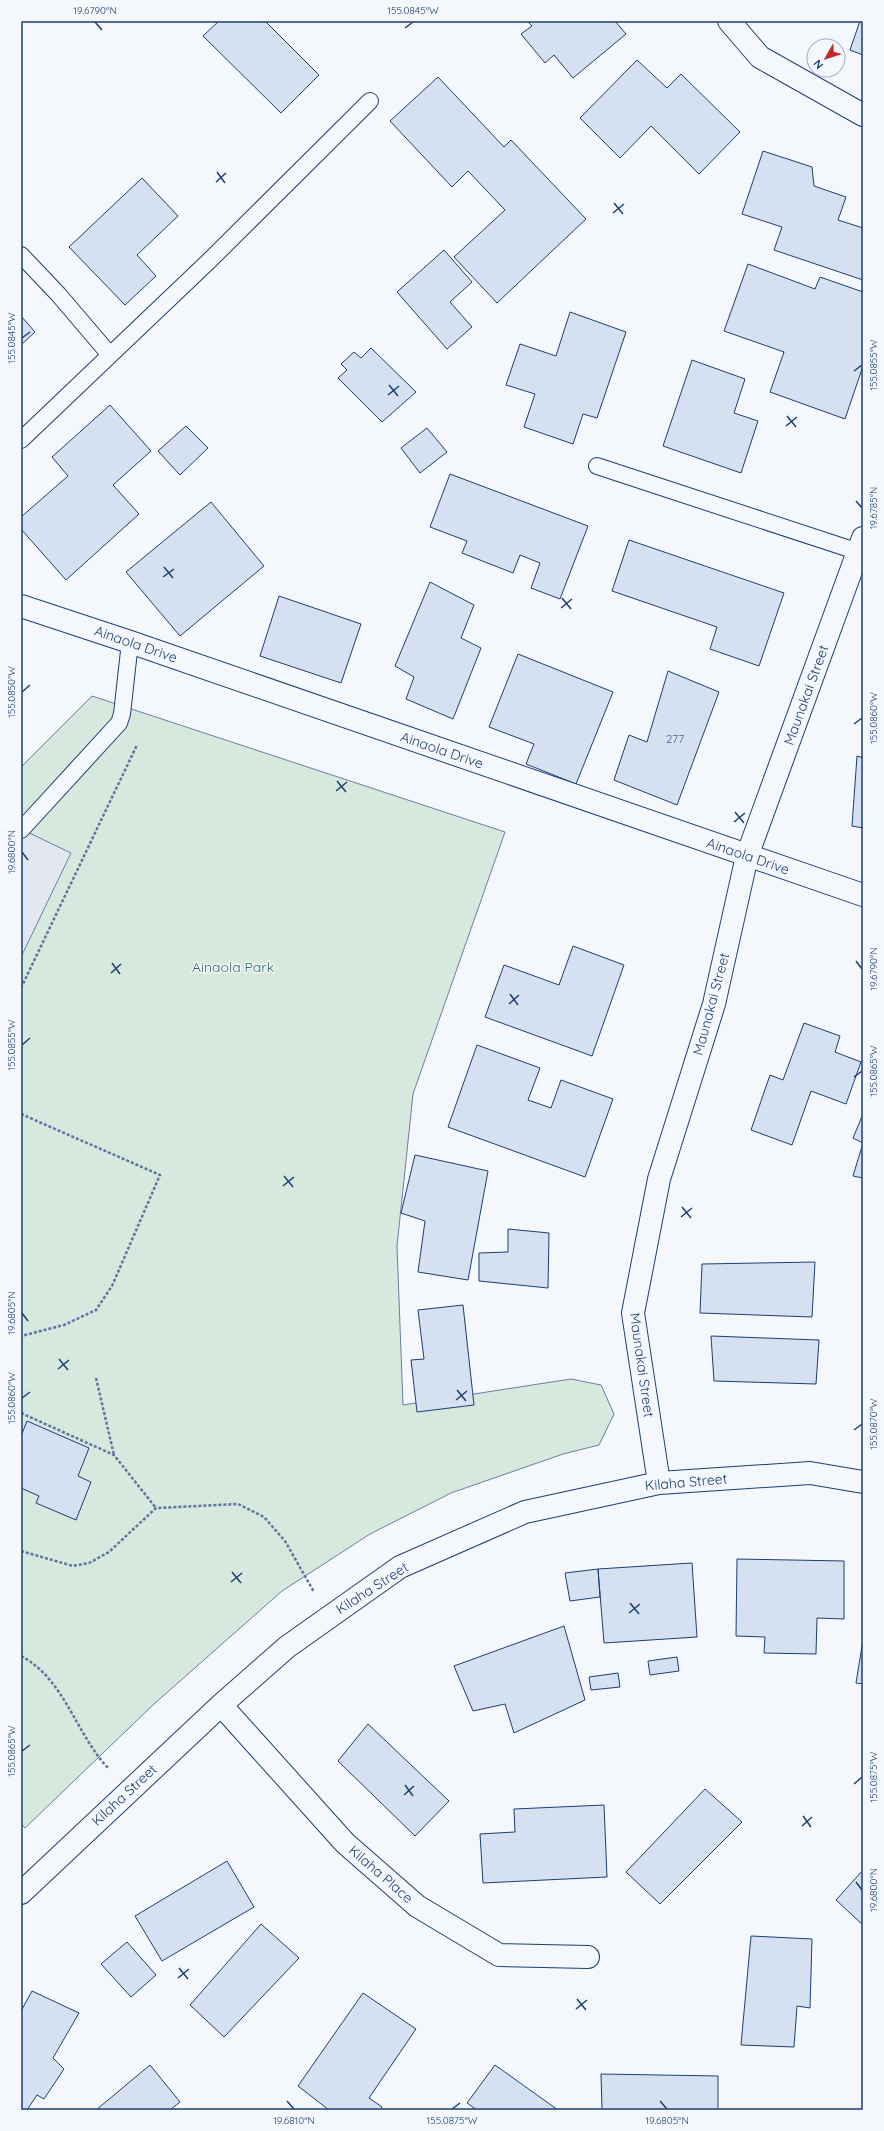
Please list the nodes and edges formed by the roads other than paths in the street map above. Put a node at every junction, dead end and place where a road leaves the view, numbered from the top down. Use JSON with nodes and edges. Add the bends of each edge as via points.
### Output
{"nodes":[{"id":1,"x":729,"y":21,"type":"edge"},
{"id":2,"x":370,"y":101,"type":"dead end"},
{"id":3,"x":863,"y":115,"type":"edge"},
{"id":4,"x":21,"y":255,"type":"edge"},
{"id":5,"x":110,"y":355,"type":"junction"},
{"id":6,"x":21,"y":440,"type":"edge"},
{"id":7,"x":597,"y":466,"type":"dead end"},
{"id":8,"x":861,"y":545,"type":"edge"},
{"id":9,"x":21,"y":606,"type":"edge"},
{"id":10,"x":130,"y":642,"type":"junction"},
{"id":11,"x":21,"y":830,"type":"edge"},
{"id":12,"x":747,"y":856,"type":"junction"},
{"id":13,"x":863,"y":895,"type":"edge"},
{"id":14,"x":659,"y":1482,"type":"junction"},
{"id":15,"x":863,"y":1482,"type":"edge"},
{"id":16,"x":221,"y":1705,"type":"junction"},
{"id":17,"x":21,"y":1893,"type":"edge"},
{"id":18,"x":588,"y":1957,"type":"dead end"}],
"edges":[{"from":1,"to":3,"type":"street","via":[[760,57]]},
{"from":2,"to":5,"type":"lane"},
{"from":4,"to":5,"type":"lane"},
{"from":5,"to":6,"type":"lane"},
{"from":7,"to":8,"type":"lane"},
{"from":8,"to":12,"type":"street","name":"Maunakai Street"},
{"from":9,"to":10,"type":"street","name":"Ainaola Drive"},
{"from":10,"to":11,"type":"lane","via":[[119,723]]},
{"from":10,"to":12,"type":"street","name":"Ainaola Drive"},
{"from":12,"to":13,"type":"street","name":"Ainaola Drive"},
{"from":12,"to":14,"type":"street","name":"Maunakai Street","via":[[714,1004],[659,1179],[633,1313]]},
{"from":14,"to":15,"type":"street","name":"Kilaha Street","via":[[810,1473]]},
{"from":14,"to":16,"type":"street","name":"Kilaha Street","via":[[525,1512],[400,1568],[287,1647]]},
{"from":16,"to":17,"type":"street","name":"Kilaha Street"},
{"from":16,"to":18,"type":"street","name":"Kilaha Place","via":[[345,1843],[417,1906],[499,1955]]}]}
